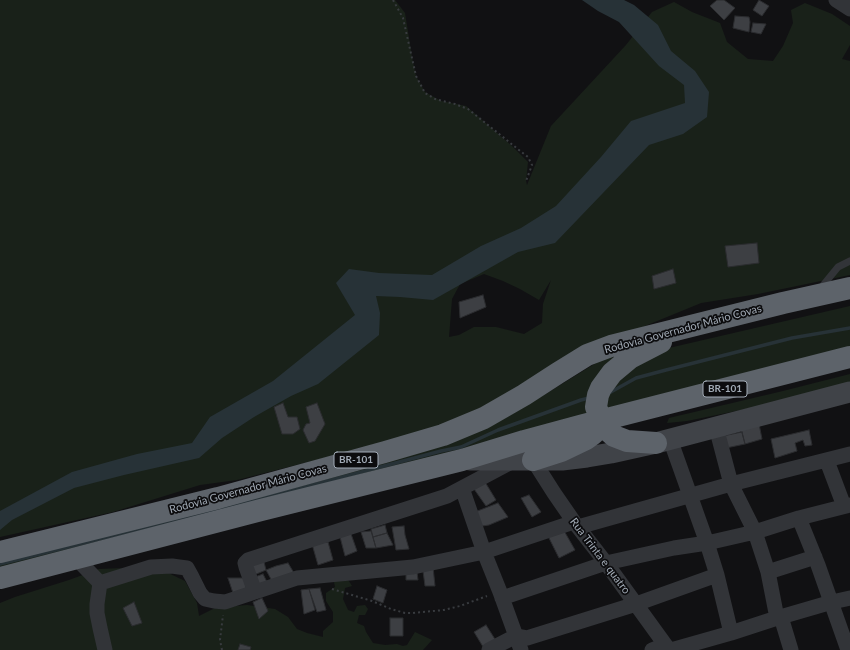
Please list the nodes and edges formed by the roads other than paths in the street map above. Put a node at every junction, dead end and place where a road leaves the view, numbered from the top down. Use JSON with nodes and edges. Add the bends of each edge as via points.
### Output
{"nodes":[{"id":1,"x":836,"y":0,"type":"edge"},
{"id":2,"x":850,"y":9,"type":"edge"},
{"id":3,"x":850,"y":261,"type":"edge"},
{"id":4,"x":850,"y":288,"type":"edge"},
{"id":5,"x":815,"y":296,"type":"junction"},
{"id":6,"x":695,"y":325,"type":"junction"},
{"id":7,"x":850,"y":357,"type":"edge"},
{"id":8,"x":850,"y":392,"type":"edge"},
{"id":9,"x":601,"y":420,"type":"junction"},
{"id":10,"x":716,"y":427,"type":"junction"},
{"id":11,"x":663,"y":441,"type":"junction"},
{"id":12,"x":850,"y":454,"type":"edge"},
{"id":13,"x":462,"y":460,"type":"junction"},
{"id":14,"x":523,"y":460,"type":"junction"},
{"id":15,"x":562,"y":460,"type":"junction"},
{"id":16,"x":827,"y":461,"type":"junction"},
{"id":17,"x":731,"y":484,"type":"junction"},
{"id":18,"x":462,"y":488,"type":"junction"},
{"id":19,"x":552,"y":490,"type":"junction"},
{"id":20,"x":690,"y":495,"type":"junction"},
{"id":21,"x":847,"y":505,"type":"edge"},
{"id":22,"x":799,"y":518,"type":"junction"},
{"id":23,"x":576,"y":524,"type":"junction"},
{"id":24,"x":754,"y":532,"type":"junction"},
{"id":25,"x":707,"y":542,"type":"junction"},
{"id":26,"x":0,"y":552,"type":"edge"},
{"id":27,"x":484,"y":552,"type":"junction"},
{"id":28,"x":815,"y":557,"type":"junction"},
{"id":29,"x":76,"y":558,"type":"junction"},
{"id":30,"x":606,"y":563,"type":"junction"},
{"id":31,"x":768,"y":572,"type":"junction"},
{"id":32,"x":717,"y":576,"type":"junction"},
{"id":33,"x":0,"y":578,"type":"edge"},
{"id":34,"x":100,"y":583,"type":"junction"},
{"id":35,"x":255,"y":592,"type":"junction"},
{"id":36,"x":502,"y":598,"type":"junction"},
{"id":37,"x":850,"y":598,"type":"edge"},
{"id":38,"x":832,"y":602,"type":"junction"},
{"id":39,"x":636,"y":604,"type":"junction"},
{"id":40,"x":779,"y":618,"type":"junction"},
{"id":41,"x":731,"y":633,"type":"junction"},
{"id":42,"x":519,"y":643,"type":"edge"},
{"id":43,"x":664,"y":649,"type":"edge"},
{"id":44,"x":847,"y":649,"type":"edge"},
{"id":45,"x":105,"y":650,"type":"edge"},
{"id":46,"x":489,"y":650,"type":"edge"},
{"id":47,"x":791,"y":650,"type":"edge"}],
"edges":[{"from":1,"to":2,"type":"street"},
{"from":3,"to":5,"type":"lane","via":[[838,267]]},
{"from":4,"to":5,"type":"highway","name":"Rodovia Governador Mário Covas","number":"BR-101"},
{"from":5,"to":6,"type":"highway","name":"Rodovia Governador Mário Covas","number":"BR-101"},
{"from":6,"to":9,"type":"highway","via":[[630,358],[612,373],[598,395],[596,407]]},
{"from":6,"to":26,"type":"highway","name":"Rodovia Governador Mário Covas","number":"BR-101","via":[[611,346],[587,355],[484,418],[443,435],[218,498]]},
{"from":7,"to":9,"type":"highway","name":"Rodovia Governador Mário Covas","number":"BR-101"},
{"from":8,"to":10,"type":"main road"},
{"from":9,"to":11,"type":"highway","via":[[604,428],[623,440]]},
{"from":9,"to":13,"type":"highway","name":"Rodovia Governador Mário Covas","number":"BR-101"},
{"from":9,"to":14,"type":"highway","via":[[596,432],[586,439],[561,451]]},
{"from":10,"to":11,"type":"main road"},
{"from":10,"to":17,"type":"street"},
{"from":11,"to":15,"type":"main road","via":[[611,453]]},
{"from":11,"to":20,"type":"street"},
{"from":12,"to":16,"type":"street"},
{"from":13,"to":14,"type":"main road"},
{"from":13,"to":29,"type":"highway","name":"Rodovia Governador Mário Covas","number":"BR-101"},
{"from":14,"to":15,"type":"main road"},
{"from":14,"to":18,"type":"street"},
{"from":14,"to":19,"type":"street","name":"Rua Trinta e quatro"},
{"from":15,"to":19,"type":"street","via":[[556,466]]},
{"from":16,"to":17,"type":"street"},
{"from":16,"to":21,"type":"street"},
{"from":17,"to":20,"type":"street"},
{"from":17,"to":24,"type":"street"},
{"from":18,"to":27,"type":"street"},
{"from":18,"to":35,"type":"street","via":[[447,496],[248,560],[245,564]]},
{"from":19,"to":23,"type":"street","name":"Rua Trinta e quatro"},
{"from":20,"to":23,"type":"street"},
{"from":20,"to":25,"type":"street"},
{"from":21,"to":22,"type":"street"},
{"from":22,"to":24,"type":"street"},
{"from":22,"to":28,"type":"street"},
{"from":23,"to":27,"type":"street"},
{"from":23,"to":30,"type":"street","name":"Rua Trinta e quatro"},
{"from":24,"to":25,"type":"street"},
{"from":24,"to":31,"type":"street"},
{"from":25,"to":30,"type":"street"},
{"from":25,"to":32,"type":"street"},
{"from":27,"to":35,"type":"street","via":[[413,567],[297,578]]},
{"from":27,"to":36,"type":"street"},
{"from":28,"to":31,"type":"street"},
{"from":28,"to":38,"type":"street"},
{"from":29,"to":33,"type":"highway","name":"Rodovia Governador Mário Covas","number":"BR-101"},
{"from":29,"to":34,"type":"street"},
{"from":30,"to":36,"type":"street"},
{"from":30,"to":39,"type":"street","name":"Rua Trinta e quatro"},
{"from":31,"to":40,"type":"street"},
{"from":32,"to":39,"type":"street"},
{"from":32,"to":41,"type":"street"},
{"from":34,"to":35,"type":"street","via":[[151,567],[179,566],[187,568],[205,599],[225,602]]},
{"from":34,"to":45,"type":"street","via":[[97,613]]},
{"from":36,"to":42,"type":"street"},
{"from":37,"to":38,"type":"street"},
{"from":38,"to":40,"type":"street"},
{"from":38,"to":44,"type":"street"},
{"from":39,"to":42,"type":"street","via":[[527,638]]},
{"from":39,"to":43,"type":"street","name":"Rua Trinta e quatro"},
{"from":40,"to":41,"type":"street"},
{"from":40,"to":47,"type":"street"},
{"from":41,"to":43,"type":"street"},
{"from":42,"to":46,"type":"street"}]}
